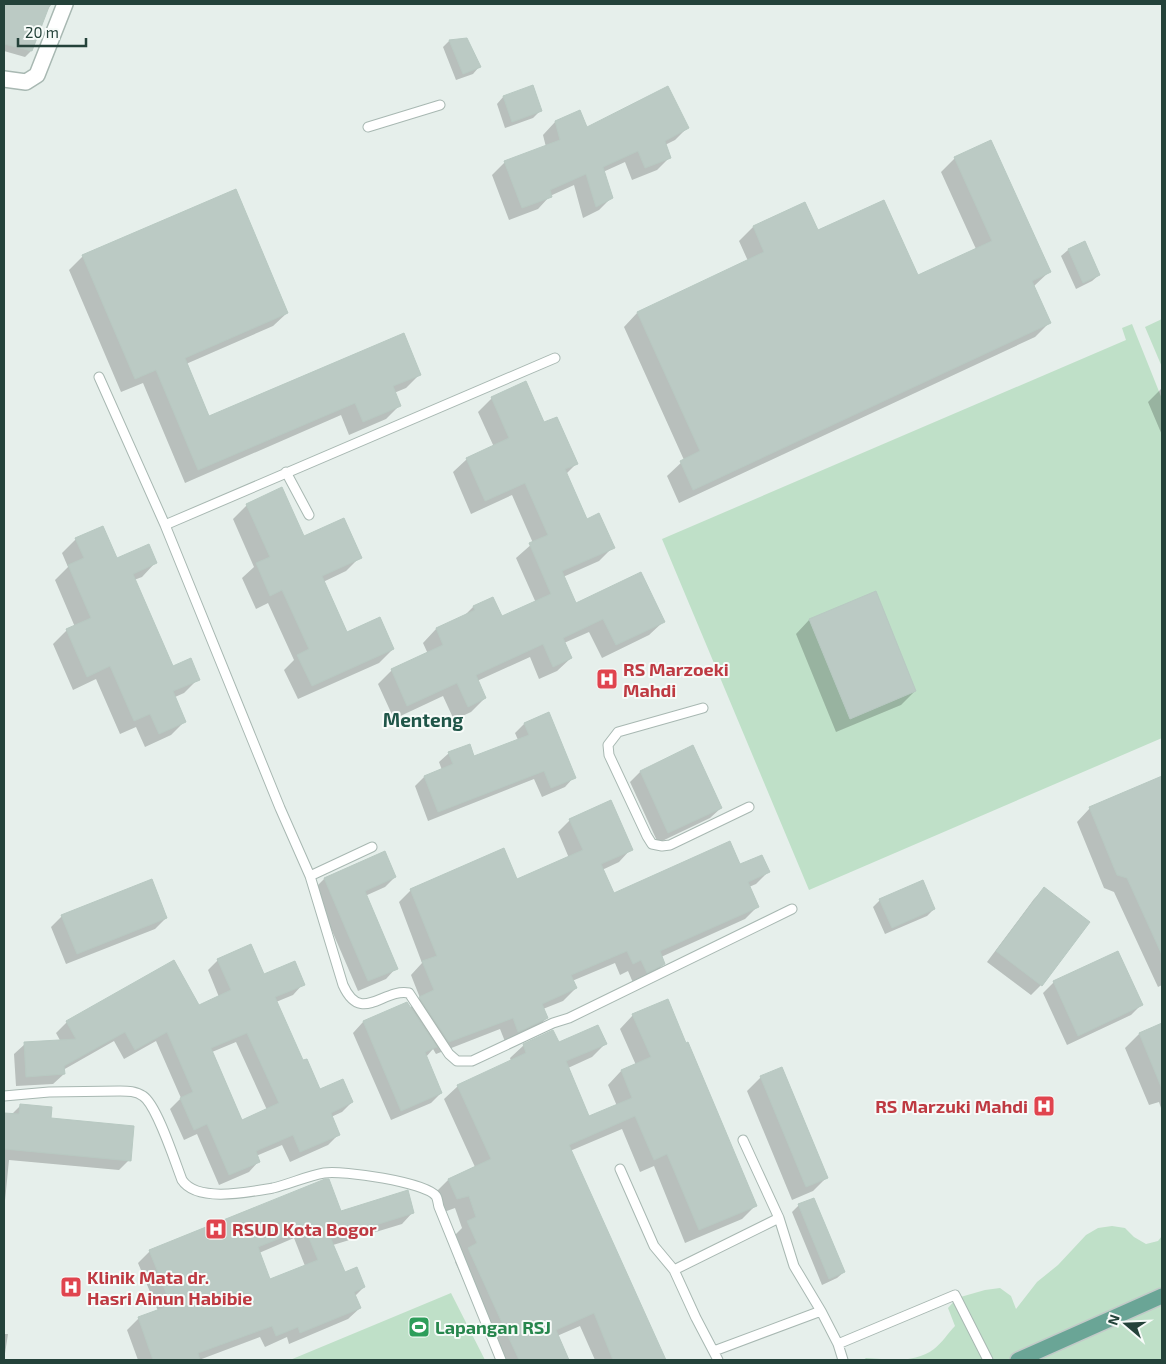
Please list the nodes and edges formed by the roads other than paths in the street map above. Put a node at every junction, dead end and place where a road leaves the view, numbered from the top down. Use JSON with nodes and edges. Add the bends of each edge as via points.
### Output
{"nodes":[{"id":1,"x":65,"y":4,"type":"edge"},
{"id":2,"x":4,"y":80,"type":"edge"},
{"id":3,"x":440,"y":105,"type":"dead end"},
{"id":4,"x":368,"y":127,"type":"dead end"},
{"id":5,"x":555,"y":358,"type":"dead end"},
{"id":6,"x":99,"y":377,"type":"dead end"},
{"id":7,"x":286,"y":472,"type":"junction"},
{"id":8,"x":308,"y":515,"type":"dead end"},
{"id":9,"x":165,"y":525,"type":"junction"},
{"id":10,"x":703,"y":708,"type":"dead end"},
{"id":11,"x":749,"y":808,"type":"dead end"},
{"id":12,"x":372,"y":847,"type":"dead end"},
{"id":13,"x":310,"y":876,"type":"junction"},
{"id":14,"x":792,"y":909,"type":"dead end"},
{"id":15,"x":4,"y":1096,"type":"edge"},
{"id":16,"x":743,"y":1140,"type":"dead end"},
{"id":17,"x":620,"y":1168,"type":"dead end"},
{"id":18,"x":779,"y":1218,"type":"junction"},
{"id":19,"x":674,"y":1270,"type":"junction"},
{"id":20,"x":1162,"y":1296,"type":"edge"},
{"id":21,"x":821,"y":1310,"type":"junction"},
{"id":22,"x":838,"y":1344,"type":"junction"},
{"id":23,"x":716,"y":1356,"type":"edge"},
{"id":24,"x":501,"y":1360,"type":"edge"},
{"id":25,"x":843,"y":1360,"type":"edge"},
{"id":26,"x":988,"y":1360,"type":"edge"},
{"id":27,"x":1018,"y":1360,"type":"edge"}],
"edges":[{"from":1,"to":2,"type":"street","via":[[37,75],[26,82]]},
{"from":3,"to":4,"type":"lane"},
{"from":5,"to":7,"type":"lane"},
{"from":6,"to":9,"type":"lane"},
{"from":7,"to":8,"type":"lane"},
{"from":7,"to":9,"type":"lane"},
{"from":9,"to":13,"type":"lane"},
{"from":10,"to":11,"type":"lane","via":[[618,732],[608,745],[609,755],[652,844],[670,844]]},
{"from":12,"to":13,"type":"lane"},
{"from":13,"to":14,"type":"lane","via":[[343,985],[350,997],[365,1005],[409,993],[449,1054],[463,1062],[472,1061],[569,1018]]},
{"from":15,"to":24,"type":"lane","via":[[120,1091],[142,1095],[152,1107],[182,1180],[189,1188],[208,1194],[273,1188],[326,1173],[368,1175],[428,1191],[436,1196]]},
{"from":16,"to":18,"type":"lane"},
{"from":17,"to":19,"type":"lane","via":[[654,1246]]},
{"from":18,"to":19,"type":"lane"},
{"from":18,"to":21,"type":"lane","via":[[794,1266]]},
{"from":19,"to":23,"type":"lane"},
{"from":20,"to":27,"type":"main road"},
{"from":21,"to":22,"type":"lane"},
{"from":21,"to":23,"type":"lane"},
{"from":22,"to":25,"type":"lane"},
{"from":22,"to":26,"type":"lane","via":[[955,1295]]}]}
